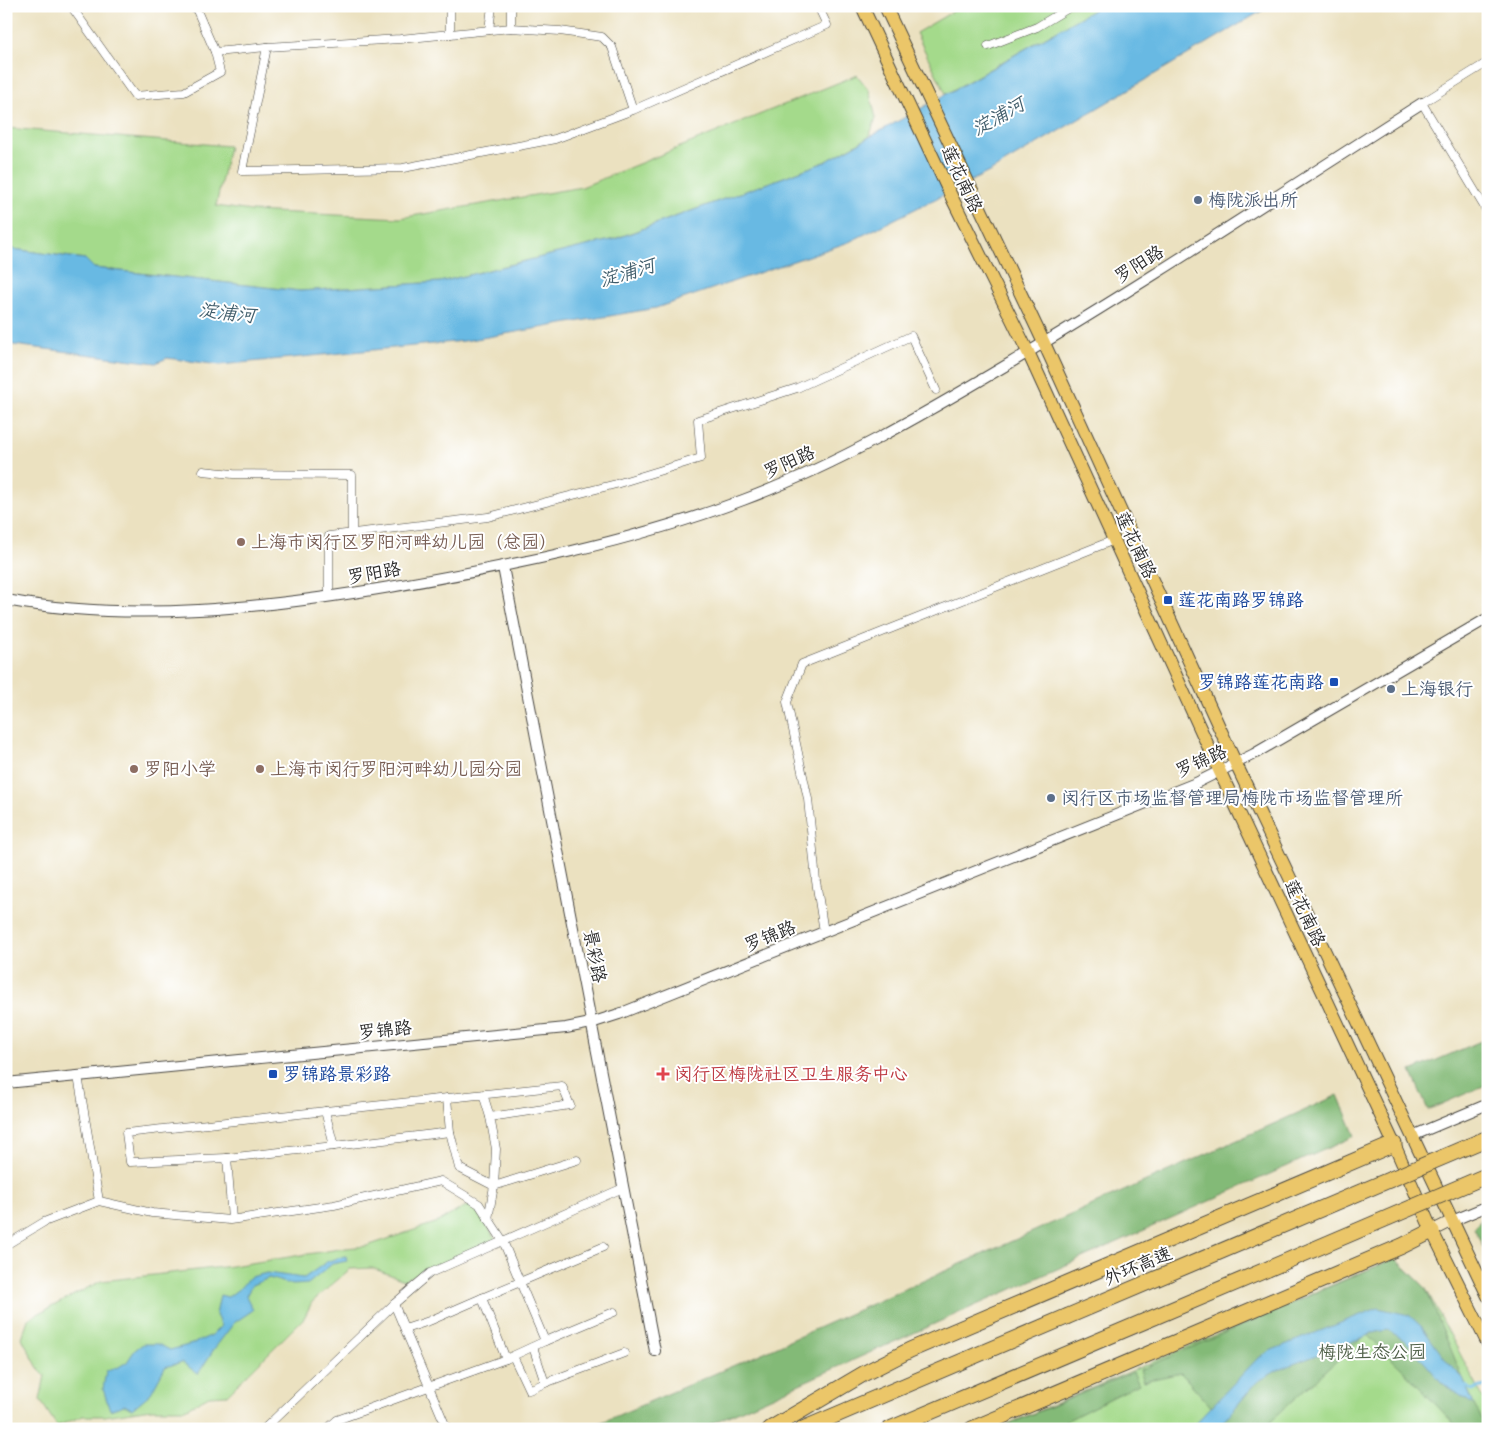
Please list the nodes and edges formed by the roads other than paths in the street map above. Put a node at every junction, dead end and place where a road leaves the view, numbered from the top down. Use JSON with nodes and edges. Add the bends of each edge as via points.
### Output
{"nodes":[{"id":1,"x":71,"y":6,"type":"edge"},
{"id":2,"x":195,"y":6,"type":"edge"},
{"id":3,"x":450,"y":6,"type":"edge"},
{"id":4,"x":492,"y":6,"type":"edge"},
{"id":5,"x":511,"y":6,"type":"edge"},
{"id":6,"x":818,"y":6,"type":"edge"},
{"id":7,"x":862,"y":6,"type":"edge"},
{"id":8,"x":885,"y":6,"type":"edge"},
{"id":9,"x":1072,"y":6,"type":"edge"},
{"id":10,"x":511,"y":28,"type":"junction"},
{"id":11,"x":489,"y":30,"type":"junction"},
{"id":12,"x":450,"y":34,"type":"junction"},
{"id":13,"x":988,"y":46,"type":"dead end"},
{"id":14,"x":267,"y":47,"type":"junction"},
{"id":15,"x":215,"y":52,"type":"junction"},
{"id":16,"x":1488,"y":62,"type":"edge"},
{"id":17,"x":1422,"y":103,"type":"junction"},
{"id":18,"x":633,"y":110,"type":"junction"},
{"id":19,"x":1488,"y":213,"type":"edge"},
{"id":20,"x":1044,"y":343,"type":"junction"},
{"id":21,"x":1028,"y":352,"type":"junction"},
{"id":22,"x":936,"y":390,"type":"dead end"},
{"id":23,"x":203,"y":471,"type":"dead end"},
{"id":24,"x":352,"y":534,"type":"junction"},
{"id":25,"x":1114,"y":540,"type":"junction"},
{"id":26,"x":503,"y":567,"type":"junction"},
{"id":27,"x":329,"y":596,"type":"junction"},
{"id":28,"x":6,"y":600,"type":"edge"},
{"id":29,"x":1488,"y":618,"type":"edge"},
{"id":30,"x":1236,"y":764,"type":"junction"},
{"id":31,"x":1220,"y":772,"type":"junction"},
{"id":32,"x":824,"y":932,"type":"junction"},
{"id":33,"x":591,"y":1022,"type":"junction"},
{"id":34,"x":78,"y":1076,"type":"junction"},
{"id":35,"x":6,"y":1083,"type":"edge"},
{"id":36,"x":483,"y":1094,"type":"junction"},
{"id":37,"x":447,"y":1098,"type":"junction"},
{"id":38,"x":1488,"y":1104,"type":"edge"},
{"id":39,"x":325,"y":1111,"type":"junction"},
{"id":40,"x":490,"y":1118,"type":"junction"},
{"id":41,"x":450,"y":1132,"type":"junction"},
{"id":42,"x":1412,"y":1136,"type":"junction"},
{"id":43,"x":1488,"y":1138,"type":"edge"},
{"id":44,"x":1394,"y":1144,"type":"junction"},
{"id":45,"x":334,"y":1146,"type":"junction"},
{"id":46,"x":227,"y":1158,"type":"junction"},
{"id":47,"x":577,"y":1160,"type":"dead end"},
{"id":48,"x":1488,"y":1176,"type":"edge"},
{"id":49,"x":494,"y":1186,"type":"junction"},
{"id":50,"x":623,"y":1188,"type":"junction"},
{"id":51,"x":98,"y":1201,"type":"junction"},
{"id":52,"x":1488,"y":1206,"type":"edge"},
{"id":53,"x":232,"y":1219,"type":"junction"},
{"id":54,"x":488,"y":1219,"type":"junction"},
{"id":55,"x":1452,"y":1221,"type":"junction"},
{"id":56,"x":1432,"y":1231,"type":"junction"},
{"id":57,"x":503,"y":1242,"type":"junction"},
{"id":58,"x":6,"y":1244,"type":"edge"},
{"id":59,"x":603,"y":1248,"type":"dead end"},
{"id":60,"x":520,"y":1282,"type":"junction"},
{"id":61,"x":1488,"y":1296,"type":"edge"},
{"id":62,"x":482,"y":1298,"type":"junction"},
{"id":63,"x":394,"y":1304,"type":"junction"},
{"id":64,"x":614,"y":1312,"type":"dead end"},
{"id":65,"x":405,"y":1329,"type":"junction"},
{"id":66,"x":545,"y":1341,"type":"junction"},
{"id":67,"x":1488,"y":1344,"type":"edge"},
{"id":68,"x":533,"y":1347,"type":"junction"},
{"id":69,"x":655,"y":1351,"type":"dead end"},
{"id":70,"x":624,"y":1353,"type":"dead end"},
{"id":71,"x":510,"y":1358,"type":"junction"},
{"id":72,"x":546,"y":1383,"type":"junction"},
{"id":73,"x":429,"y":1387,"type":"junction"},
{"id":74,"x":337,"y":1420,"type":"junction"},
{"id":75,"x":264,"y":1429,"type":"edge"},
{"id":76,"x":327,"y":1429,"type":"edge"},
{"id":77,"x":341,"y":1429,"type":"edge"},
{"id":78,"x":447,"y":1429,"type":"edge"},
{"id":79,"x":770,"y":1429,"type":"edge"},
{"id":80,"x":803,"y":1429,"type":"edge"},
{"id":81,"x":890,"y":1429,"type":"edge"},
{"id":82,"x":972,"y":1429,"type":"edge"}],
"edges":[{"from":1,"to":15,"type":"street","via":[[135,96],[184,92],[220,72]]},
{"from":2,"to":15,"type":"street"},
{"from":3,"to":12,"type":"street"},
{"from":4,"to":11,"type":"street"},
{"from":5,"to":10,"type":"street"},
{"from":6,"to":18,"type":"street","via":[[827,25]]},
{"from":7,"to":21,"type":"main road","name":"莲花南路"},
{"from":8,"to":20,"type":"main road","name":"莲花南路"},
{"from":9,"to":13,"type":"street","via":[[1037,27]]},
{"from":10,"to":11,"type":"street"},
{"from":10,"to":18,"type":"street","via":[[602,37],[612,47]]},
{"from":11,"to":12,"type":"street"},
{"from":12,"to":14,"type":"street"},
{"from":14,"to":15,"type":"street"},
{"from":14,"to":18,"type":"street","via":[[242,171],[403,168],[555,139]]},
{"from":16,"to":17,"type":"street","name":"罗阳路"},
{"from":17,"to":19,"type":"street"},
{"from":17,"to":20,"type":"street","name":"罗阳路"},
{"from":20,"to":21,"type":"street","name":"罗阳路"},
{"from":20,"to":30,"type":"main road","name":"莲花南路"},
{"from":21,"to":25,"type":"main road","name":"莲花南路"},
{"from":21,"to":26,"type":"street","name":"罗阳路","via":[[888,433],[813,471],[745,499],[668,526]]},
{"from":22,"to":24,"type":"street","via":[[911,336],[797,388],[698,420],[701,458],[488,517]]},
{"from":23,"to":24,"type":"street","via":[[352,475]]},
{"from":24,"to":27,"type":"street","via":[[329,536]]},
{"from":25,"to":31,"type":"main road","name":"莲花南路"},
{"from":25,"to":32,"type":"street","via":[[802,664],[787,702],[808,800]]},
{"from":26,"to":27,"type":"street","name":"罗阳路"},
{"from":26,"to":33,"type":"street","name":"景彩路"},
{"from":27,"to":28,"type":"street","name":"罗阳路","via":[[267,605],[178,611],[93,610]]},
{"from":29,"to":30,"type":"street","name":"罗锦路"},
{"from":30,"to":31,"type":"street","name":"罗锦路"},
{"from":30,"to":42,"type":"main road","name":"莲花南路"},
{"from":31,"to":32,"type":"street","name":"罗锦路"},
{"from":31,"to":44,"type":"main road","name":"莲花南路"},
{"from":32,"to":33,"type":"street","name":"罗锦路","via":[[619,1014]]},
{"from":33,"to":34,"type":"street","name":"罗锦路","via":[[566,1028]]},
{"from":33,"to":50,"type":"street","name":"景彩路"},
{"from":34,"to":35,"type":"street","name":"罗锦路"},
{"from":34,"to":51,"type":"street"},
{"from":36,"to":37,"type":"street"},
{"from":36,"to":40,"type":"street"},
{"from":36,"to":40,"type":"street","via":[[562,1086],[570,1105]]},
{"from":37,"to":39,"type":"street"},
{"from":37,"to":41,"type":"street"},
{"from":38,"to":42,"type":"street"},
{"from":39,"to":45,"type":"street"},
{"from":39,"to":46,"type":"street","via":[[126,1133],[130,1162]]},
{"from":40,"to":49,"type":"street","via":[[496,1149]]},
{"from":41,"to":45,"type":"street"},
{"from":41,"to":49,"type":"street","via":[[459,1168]]},
{"from":42,"to":44,"type":"main road"},
{"from":42,"to":55,"type":"main road","name":"莲花南路"},
{"from":43,"to":80,"type":"highway","name":"外环高速","bridge":true},
{"from":44,"to":56,"type":"main road","name":"莲花南路"},
{"from":44,"to":79,"type":"highway","via":[[933,1339],[865,1373]]},
{"from":45,"to":46,"type":"street"},
{"from":46,"to":53,"type":"street"},
{"from":47,"to":49,"type":"street"},
{"from":48,"to":81,"type":"highway","bridge":true},
{"from":49,"to":54,"type":"street"},
{"from":50,"to":57,"type":"street"},
{"from":50,"to":69,"type":"street","name":"景彩路"},
{"from":51,"to":53,"type":"street","via":[[152,1213]]},
{"from":51,"to":58,"type":"street","via":[[44,1222]]},
{"from":52,"to":55,"type":"street"},
{"from":53,"to":54,"type":"street","via":[[334,1205],[441,1181],[479,1204]]},
{"from":54,"to":57,"type":"street"},
{"from":55,"to":56,"type":"main road"},
{"from":55,"to":61,"type":"main road","name":"莲花南路"},
{"from":56,"to":67,"type":"main road","name":"莲花南路"},
{"from":56,"to":82,"type":"highway"},
{"from":57,"to":60,"type":"street"},
{"from":57,"to":63,"type":"street","via":[[430,1273]]},
{"from":59,"to":60,"type":"street"},
{"from":60,"to":62,"type":"street"},
{"from":60,"to":66,"type":"street"},
{"from":62,"to":65,"type":"street"},
{"from":62,"to":71,"type":"street"},
{"from":63,"to":65,"type":"street"},
{"from":63,"to":75,"type":"street"},
{"from":64,"to":66,"type":"street"},
{"from":65,"to":73,"type":"street"},
{"from":66,"to":68,"type":"street"},
{"from":68,"to":71,"type":"street"},
{"from":68,"to":72,"type":"street"},
{"from":70,"to":72,"type":"street"},
{"from":71,"to":72,"type":"street","via":[[529,1390]]},
{"from":71,"to":73,"type":"street"},
{"from":73,"to":74,"type":"street"},
{"from":73,"to":78,"type":"street"},
{"from":74,"to":76,"type":"street"},
{"from":74,"to":77,"type":"street"}]}
